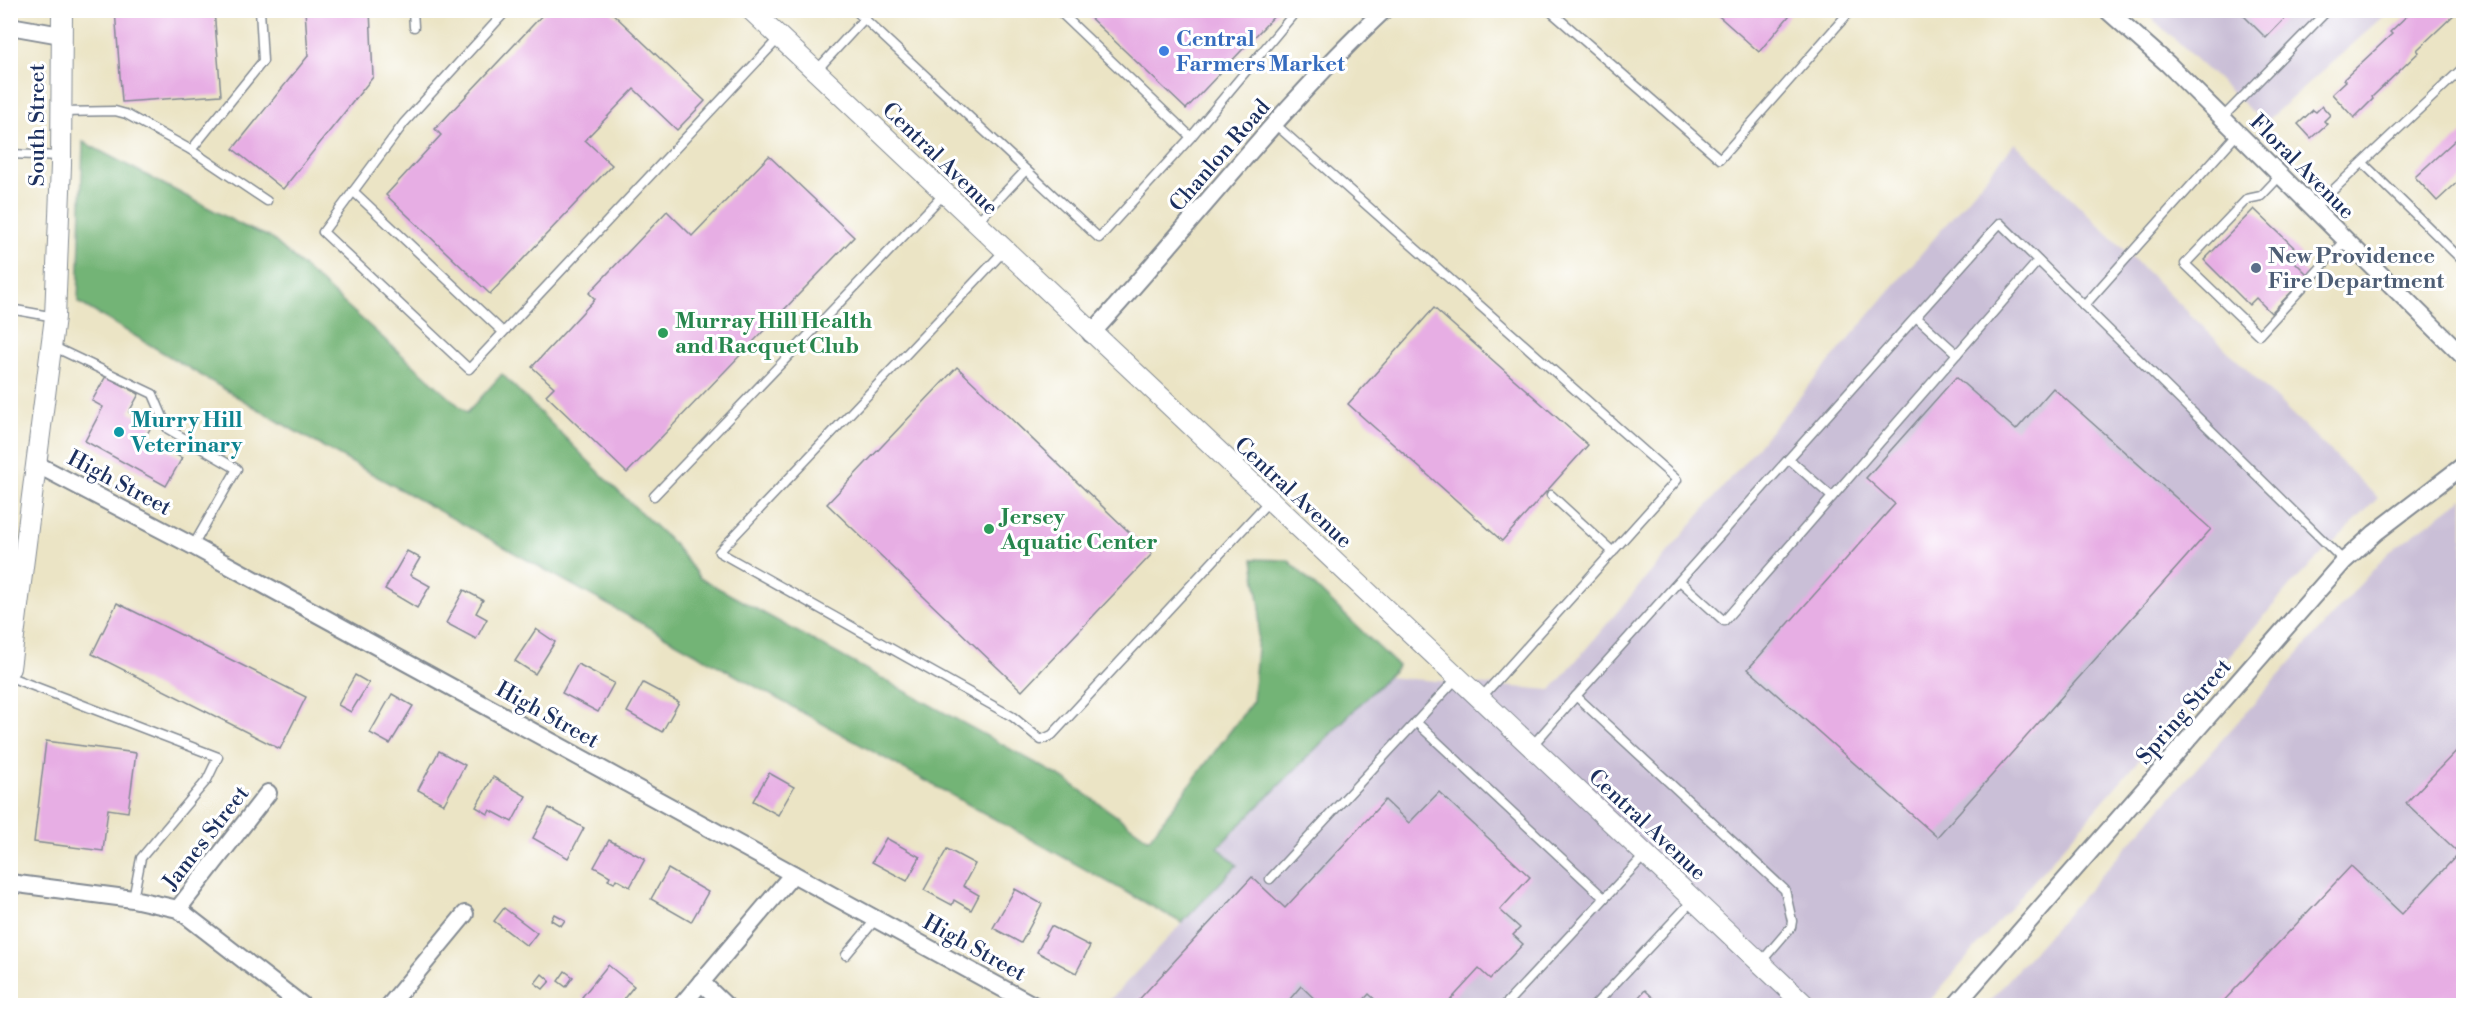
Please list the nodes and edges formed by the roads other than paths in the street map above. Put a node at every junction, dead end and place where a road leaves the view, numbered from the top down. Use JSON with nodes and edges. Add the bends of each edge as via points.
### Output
{"nodes":[{"id":1,"x":62,"y":10,"type":"edge"},
{"id":2,"x":260,"y":10,"type":"edge"},
{"id":3,"x":413,"y":10,"type":"edge"},
{"id":4,"x":507,"y":10,"type":"edge"},
{"id":5,"x":751,"y":10,"type":"edge"},
{"id":6,"x":855,"y":10,"type":"edge"},
{"id":7,"x":1058,"y":10,"type":"edge"},
{"id":8,"x":1297,"y":10,"type":"edge"},
{"id":9,"x":1384,"y":10,"type":"edge"},
{"id":10,"x":1549,"y":10,"type":"edge"},
{"id":11,"x":1851,"y":10,"type":"edge"},
{"id":12,"x":2108,"y":10,"type":"edge"},
{"id":13,"x":2328,"y":10,"type":"edge"},
{"id":14,"x":864,"y":19,"type":"junction"},
{"id":15,"x":10,"y":26,"type":"edge"},
{"id":16,"x":414,"y":27,"type":"dead end"},
{"id":17,"x":61,"y":34,"type":"junction"},
{"id":18,"x":779,"y":37,"type":"junction"},
{"id":19,"x":2463,"y":67,"type":"edge"},
{"id":20,"x":816,"y":72,"type":"junction"},
{"id":21,"x":60,"y":112,"type":"junction"},
{"id":22,"x":2222,"y":118,"type":"junction"},
{"id":23,"x":1276,"y":125,"type":"junction"},
{"id":24,"x":2238,"y":133,"type":"junction"},
{"id":25,"x":1191,"y":137,"type":"junction"},
{"id":26,"x":191,"y":150,"type":"junction"},
{"id":27,"x":10,"y":154,"type":"edge"},
{"id":28,"x":61,"y":156,"type":"junction"},
{"id":29,"x":2362,"y":163,"type":"junction"},
{"id":30,"x":1026,"y":170,"type":"junction"},
{"id":31,"x":2281,"y":175,"type":"junction"},
{"id":32,"x":353,"y":191,"type":"junction"},
{"id":33,"x":944,"y":194,"type":"junction"},
{"id":34,"x":267,"y":201,"type":"dead end"},
{"id":35,"x":2314,"y":208,"type":"junction"},
{"id":36,"x":975,"y":223,"type":"junction"},
{"id":37,"x":2346,"y":240,"type":"junction"},
{"id":38,"x":1004,"y":251,"type":"junction"},
{"id":39,"x":2038,"y":261,"type":"junction"},
{"id":40,"x":2463,"y":262,"type":"edge"},
{"id":41,"x":2084,"y":306,"type":"junction"},
{"id":42,"x":10,"y":309,"type":"edge"},
{"id":43,"x":56,"y":317,"type":"junction"},
{"id":44,"x":1916,"y":317,"type":"junction"},
{"id":45,"x":504,"y":332,"type":"junction"},
{"id":46,"x":1091,"y":334,"type":"junction"},
{"id":47,"x":52,"y":346,"type":"junction"},
{"id":48,"x":1957,"y":354,"type":"junction"},
{"id":49,"x":2463,"y":357,"type":"edge"},
{"id":50,"x":1789,"y":459,"type":"junction"},
{"id":51,"x":38,"y":465,"type":"junction"},
{"id":52,"x":2463,"y":465,"type":"edge"},
{"id":53,"x":1551,"y":495,"type":"dead end"},
{"id":54,"x":654,"y":496,"type":"dead end"},
{"id":55,"x":1832,"y":497,"type":"junction"},
{"id":56,"x":1269,"y":501,"type":"junction"},
{"id":57,"x":193,"y":546,"type":"junction"},
{"id":58,"x":1613,"y":552,"type":"junction"},
{"id":59,"x":2344,"y":561,"type":"junction"},
{"id":60,"x":1680,"y":581,"type":"junction"},
{"id":61,"x":13,"y":632,"type":"edge"},
{"id":62,"x":10,"y":668,"type":"edge"},
{"id":63,"x":10,"y":677,"type":"edge"},
{"id":64,"x":1457,"y":678,"type":"junction"},
{"id":65,"x":1576,"y":696,"type":"junction"},
{"id":66,"x":1480,"y":700,"type":"junction"},
{"id":67,"x":1416,"y":722,"type":"junction"},
{"id":68,"x":1531,"y":747,"type":"junction"},
{"id":69,"x":268,"y":793,"type":"dead end"},
{"id":70,"x":1645,"y":854,"type":"junction"},
{"id":71,"x":793,"y":874,"type":"junction"},
{"id":72,"x":1270,"y":879,"type":"dead end"},
{"id":73,"x":10,"y":883,"type":"edge"},
{"id":74,"x":1604,"y":898,"type":"junction"},
{"id":75,"x":133,"y":899,"type":"junction"},
{"id":76,"x":1693,"y":900,"type":"junction"},
{"id":77,"x":178,"y":909,"type":"junction"},
{"id":78,"x":465,"y":914,"type":"dead end"},
{"id":79,"x":876,"y":918,"type":"junction"},
{"id":80,"x":846,"y":955,"type":"dead end"},
{"id":81,"x":1761,"y":963,"type":"junction"},
{"id":82,"x":701,"y":982,"type":"junction"},
{"id":83,"x":303,"y":1005,"type":"edge"},
{"id":84,"x":389,"y":1005,"type":"edge"},
{"id":85,"x":681,"y":1005,"type":"edge"},
{"id":86,"x":726,"y":1005,"type":"edge"},
{"id":87,"x":1035,"y":1005,"type":"edge"},
{"id":88,"x":1504,"y":1005,"type":"edge"},
{"id":89,"x":1594,"y":1005,"type":"edge"},
{"id":90,"x":1806,"y":1005,"type":"edge"},
{"id":91,"x":1955,"y":1005,"type":"edge"}],
"edges":[{"from":1,"to":17,"type":"street","name":"South Street"},
{"from":2,"to":26,"type":"lane","via":[[263,61]]},
{"from":3,"to":16,"type":"lane"},
{"from":4,"to":32,"type":"lane","via":[[404,123]]},
{"from":5,"to":18,"type":"street","name":"Central Avenue"},
{"from":6,"to":14,"type":"lane"},
{"from":7,"to":25,"type":"lane"},
{"from":8,"to":25,"type":"lane"},
{"from":9,"to":23,"type":"street","name":"Chanlon Road"},
{"from":10,"to":11,"type":"lane","via":[[1720,159]]},
{"from":12,"to":22,"type":"street","name":"Floral Avenue"},
{"from":13,"to":22,"type":"lane"},
{"from":14,"to":20,"type":"lane"},
{"from":14,"to":30,"type":"lane"},
{"from":15,"to":17,"type":"street"},
{"from":17,"to":21,"type":"street","name":"South Street"},
{"from":18,"to":20,"type":"street","name":"Central Avenue"},
{"from":18,"to":45,"type":"lane"},
{"from":19,"to":29,"type":"lane"},
{"from":20,"to":33,"type":"street","name":"Central Avenue"},
{"from":21,"to":26,"type":"lane","via":[[126,114]]},
{"from":21,"to":28,"type":"street","name":"South Street"},
{"from":22,"to":24,"type":"street","name":"Floral Avenue"},
{"from":23,"to":46,"type":"street","name":"Chanlon Road"},
{"from":23,"to":58,"type":"lane","via":[[1677,480]]},
{"from":24,"to":31,"type":"street","name":"Floral Avenue"},
{"from":24,"to":41,"type":"lane"},
{"from":25,"to":30,"type":"lane","via":[[1099,237]]},
{"from":26,"to":34,"type":"lane"},
{"from":27,"to":28,"type":"lane"},
{"from":28,"to":43,"type":"street","name":"South Street"},
{"from":29,"to":35,"type":"lane"},
{"from":29,"to":40,"type":"lane"},
{"from":30,"to":36,"type":"lane"},
{"from":31,"to":35,"type":"street","name":"Floral Avenue"},
{"from":31,"to":37,"type":"lane","via":[[2261,196],[2247,199],[2185,264],[2259,335]]},
{"from":32,"to":45,"type":"lane"},
{"from":32,"to":45,"type":"lane","via":[[323,232],[469,369]]},
{"from":33,"to":36,"type":"street","name":"Central Avenue"},
{"from":33,"to":54,"type":"lane"},
{"from":35,"to":37,"type":"street","name":"Floral Avenue"},
{"from":36,"to":38,"type":"street","name":"Central Avenue"},
{"from":37,"to":49,"type":"street","name":"Floral Avenue"},
{"from":38,"to":46,"type":"street","name":"Central Avenue"},
{"from":38,"to":56,"type":"lane","via":[[719,552],[1013,717],[1041,740],[1052,735]]},
{"from":39,"to":41,"type":"lane"},
{"from":39,"to":44,"type":"lane","via":[[2000,223]]},
{"from":39,"to":48,"type":"lane"},
{"from":41,"to":59,"type":"lane"},
{"from":42,"to":43,"type":"lane"},
{"from":43,"to":47,"type":"street","name":"South Street"},
{"from":44,"to":48,"type":"lane"},
{"from":44,"to":50,"type":"lane"},
{"from":46,"to":56,"type":"street","name":"Central Avenue"},
{"from":47,"to":51,"type":"street","name":"South Street"},
{"from":47,"to":57,"type":"lane","via":[[153,394],[168,429],[237,469]]},
{"from":48,"to":55,"type":"lane"},
{"from":50,"to":55,"type":"lane"},
{"from":50,"to":60,"type":"lane"},
{"from":51,"to":57,"type":"street","name":"High Street"},
{"from":51,"to":61,"type":"street","name":"South Street"},
{"from":52,"to":59,"type":"street","name":"Spring Street"},
{"from":53,"to":58,"type":"lane"},
{"from":55,"to":60,"type":"lane","via":[[1724,621]]},
{"from":56,"to":64,"type":"street","name":"Central Avenue"},
{"from":57,"to":71,"type":"street","name":"High Street"},
{"from":58,"to":66,"type":"lane"},
{"from":59,"to":91,"type":"street","name":"Spring Street"},
{"from":60,"to":65,"type":"lane"},
{"from":61,"to":62,"type":"street","name":"South Street"},
{"from":63,"to":75,"type":"lane","via":[[218,757],[207,780],[141,858]]},
{"from":64,"to":66,"type":"street","name":"Central Avenue"},
{"from":64,"to":67,"type":"lane"},
{"from":65,"to":68,"type":"lane"},
{"from":65,"to":81,"type":"lane","via":[[1785,890],[1791,927]]},
{"from":66,"to":68,"type":"street","name":"Central Avenue"},
{"from":67,"to":72,"type":"lane"},
{"from":67,"to":74,"type":"lane"},
{"from":68,"to":70,"type":"street","name":"Central Avenue"},
{"from":69,"to":77,"type":"street","name":"James Street"},
{"from":70,"to":74,"type":"lane"},
{"from":70,"to":76,"type":"street","name":"Central Avenue"},
{"from":71,"to":79,"type":"street","name":"High Street"},
{"from":71,"to":82,"type":"street"},
{"from":73,"to":75,"type":"street"},
{"from":74,"to":88,"type":"lane"},
{"from":75,"to":77,"type":"street"},
{"from":76,"to":81,"type":"street","name":"Central Avenue"},
{"from":76,"to":89,"type":"lane"},
{"from":77,"to":83,"type":"street"},
{"from":78,"to":84,"type":"street"},
{"from":79,"to":80,"type":"lane"},
{"from":79,"to":87,"type":"street","name":"High Street"},
{"from":81,"to":90,"type":"street","name":"Central Avenue"},
{"from":82,"to":85,"type":"street"},
{"from":82,"to":86,"type":"street"}]}
